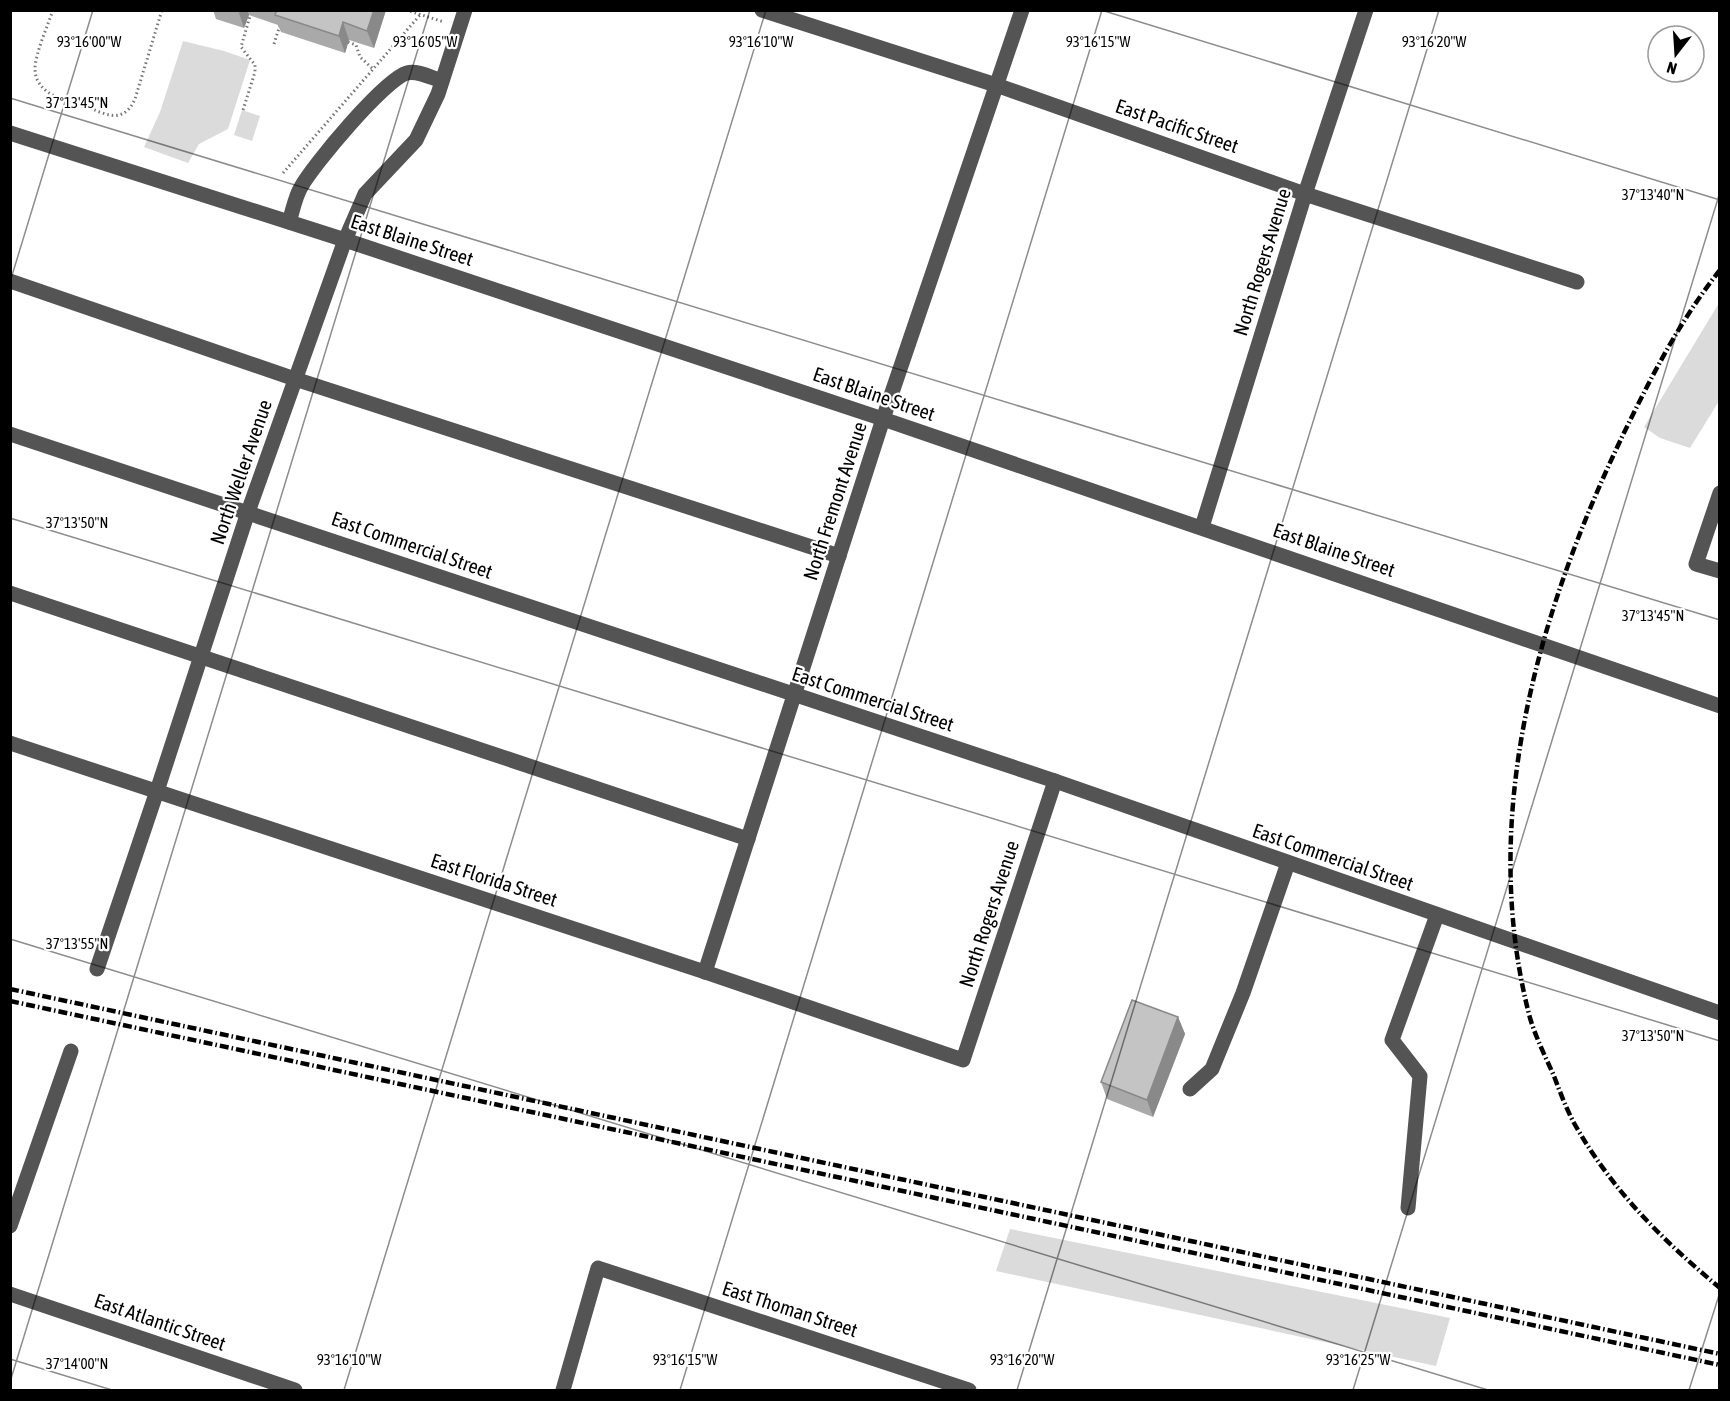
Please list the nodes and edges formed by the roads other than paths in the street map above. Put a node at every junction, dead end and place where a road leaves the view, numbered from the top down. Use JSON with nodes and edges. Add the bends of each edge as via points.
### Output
{"nodes":[{"id":1,"x":465,"y":10,"type":"edge"},
{"id":2,"x":762,"y":10,"type":"edge"},
{"id":3,"x":1022,"y":10,"type":"edge"},
{"id":4,"x":1366,"y":10,"type":"edge"},
{"id":5,"x":442,"y":81,"type":"junction"},
{"id":6,"x":996,"y":85,"type":"junction"},
{"id":7,"x":10,"y":133,"type":"edge"},
{"id":8,"x":1305,"y":194,"type":"junction"},
{"id":9,"x":289,"y":222,"type":"junction"},
{"id":10,"x":345,"y":240,"type":"junction"},
{"id":11,"x":10,"y":282,"type":"edge"},
{"id":12,"x":1577,"y":282,"type":"dead end"},
{"id":13,"x":296,"y":379,"type":"junction"},
{"id":14,"x":884,"y":419,"type":"junction"},
{"id":15,"x":10,"y":434,"type":"edge"},
{"id":16,"x":1719,"y":493,"type":"edge"},
{"id":17,"x":248,"y":512,"type":"junction"},
{"id":18,"x":1202,"y":527,"type":"junction"},
{"id":19,"x":839,"y":556,"type":"junction"},
{"id":20,"x":1719,"y":571,"type":"edge"},
{"id":21,"x":10,"y":592,"type":"edge"},
{"id":22,"x":201,"y":657,"type":"junction"},
{"id":23,"x":793,"y":695,"type":"junction"},
{"id":24,"x":1719,"y":706,"type":"edge"},
{"id":25,"x":10,"y":743,"type":"edge"},
{"id":26,"x":1055,"y":781,"type":"junction"},
{"id":27,"x":158,"y":791,"type":"junction"},
{"id":28,"x":748,"y":839,"type":"junction"},
{"id":29,"x":1288,"y":863,"type":"junction"},
{"id":30,"x":1437,"y":915,"type":"junction"},
{"id":31,"x":97,"y":969,"type":"dead end"},
{"id":32,"x":705,"y":972,"type":"junction"},
{"id":33,"x":1719,"y":1013,"type":"edge"},
{"id":34,"x":71,"y":1051,"type":"dead end"},
{"id":35,"x":963,"y":1060,"type":"joint"},
{"id":36,"x":1190,"y":1089,"type":"dead end"},
{"id":37,"x":1408,"y":1208,"type":"dead end"},
{"id":38,"x":10,"y":1226,"type":"edge"},
{"id":39,"x":10,"y":1294,"type":"edge"},
{"id":40,"x":287,"y":1389,"type":"edge"},
{"id":41,"x":563,"y":1390,"type":"edge"},
{"id":42,"x":969,"y":1390,"type":"edge"}],
"edges":[{"from":1,"to":5,"type":"street","name":"North Weller Avenue"},
{"from":2,"to":6,"type":"street","name":"East Pacific Street"},
{"from":3,"to":6,"type":"street","name":"North Fremont Avenue"},
{"from":4,"to":8,"type":"street","name":"North Rogers Avenue"},
{"from":5,"to":9,"type":"street","via":[[409,72],[398,76],[371,101],[313,170],[298,193]]},
{"from":5,"to":10,"type":"street","name":"North Weller Avenue","via":[[416,140],[365,194]]},
{"from":6,"to":8,"type":"street","name":"East Pacific Street"},
{"from":6,"to":14,"type":"street","name":"North Fremont Avenue"},
{"from":7,"to":9,"type":"street","name":"East Blaine Street"},
{"from":8,"to":12,"type":"street","name":"East Pacific Street"},
{"from":8,"to":18,"type":"street","name":"North Rogers Avenue"},
{"from":9,"to":10,"type":"street","name":"East Blaine Street"},
{"from":10,"to":13,"type":"street","name":"North Weller Avenue"},
{"from":10,"to":14,"type":"street","name":"East Blaine Street"},
{"from":11,"to":13,"type":"street"},
{"from":13,"to":17,"type":"street","name":"North Weller Avenue"},
{"from":13,"to":19,"type":"street"},
{"from":14,"to":18,"type":"street","name":"East Blaine Street"},
{"from":14,"to":19,"type":"street","name":"North Fremont Avenue"},
{"from":15,"to":17,"type":"street","name":"East Commercial Street"},
{"from":16,"to":20,"type":"street","via":[[1696,564]]},
{"from":17,"to":22,"type":"street","name":"North Weller Avenue"},
{"from":17,"to":23,"type":"street","name":"East Commercial Street"},
{"from":18,"to":24,"type":"street","name":"East Blaine Street"},
{"from":19,"to":23,"type":"street","name":"North Fremont Avenue"},
{"from":21,"to":22,"type":"street"},
{"from":22,"to":27,"type":"street","name":"North Weller Avenue"},
{"from":22,"to":28,"type":"street"},
{"from":23,"to":26,"type":"street","name":"East Commercial Street"},
{"from":23,"to":28,"type":"street","name":"North Fremont Avenue"},
{"from":25,"to":27,"type":"street","name":"East Florida Street"},
{"from":26,"to":29,"type":"street","name":"East Commercial Street"},
{"from":26,"to":35,"type":"street","name":"North Rogers Avenue"},
{"from":27,"to":31,"type":"street","name":"North Weller Avenue"},
{"from":27,"to":32,"type":"street","name":"East Florida Street"},
{"from":28,"to":32,"type":"street","name":"North Fremont Avenue"},
{"from":29,"to":30,"type":"street","name":"East Commercial Street"},
{"from":29,"to":36,"type":"street","via":[[1212,1070]]},
{"from":30,"to":33,"type":"street","name":"East Commercial Street"},
{"from":30,"to":37,"type":"street","via":[[1392,1040],[1420,1076]]},
{"from":32,"to":35,"type":"street","name":"East Florida Street"},
{"from":34,"to":38,"type":"street"},
{"from":39,"to":40,"type":"street","name":"East Atlantic Street"},
{"from":41,"to":42,"type":"street","name":"East Thoman Street","via":[[598,1268]]}]}
